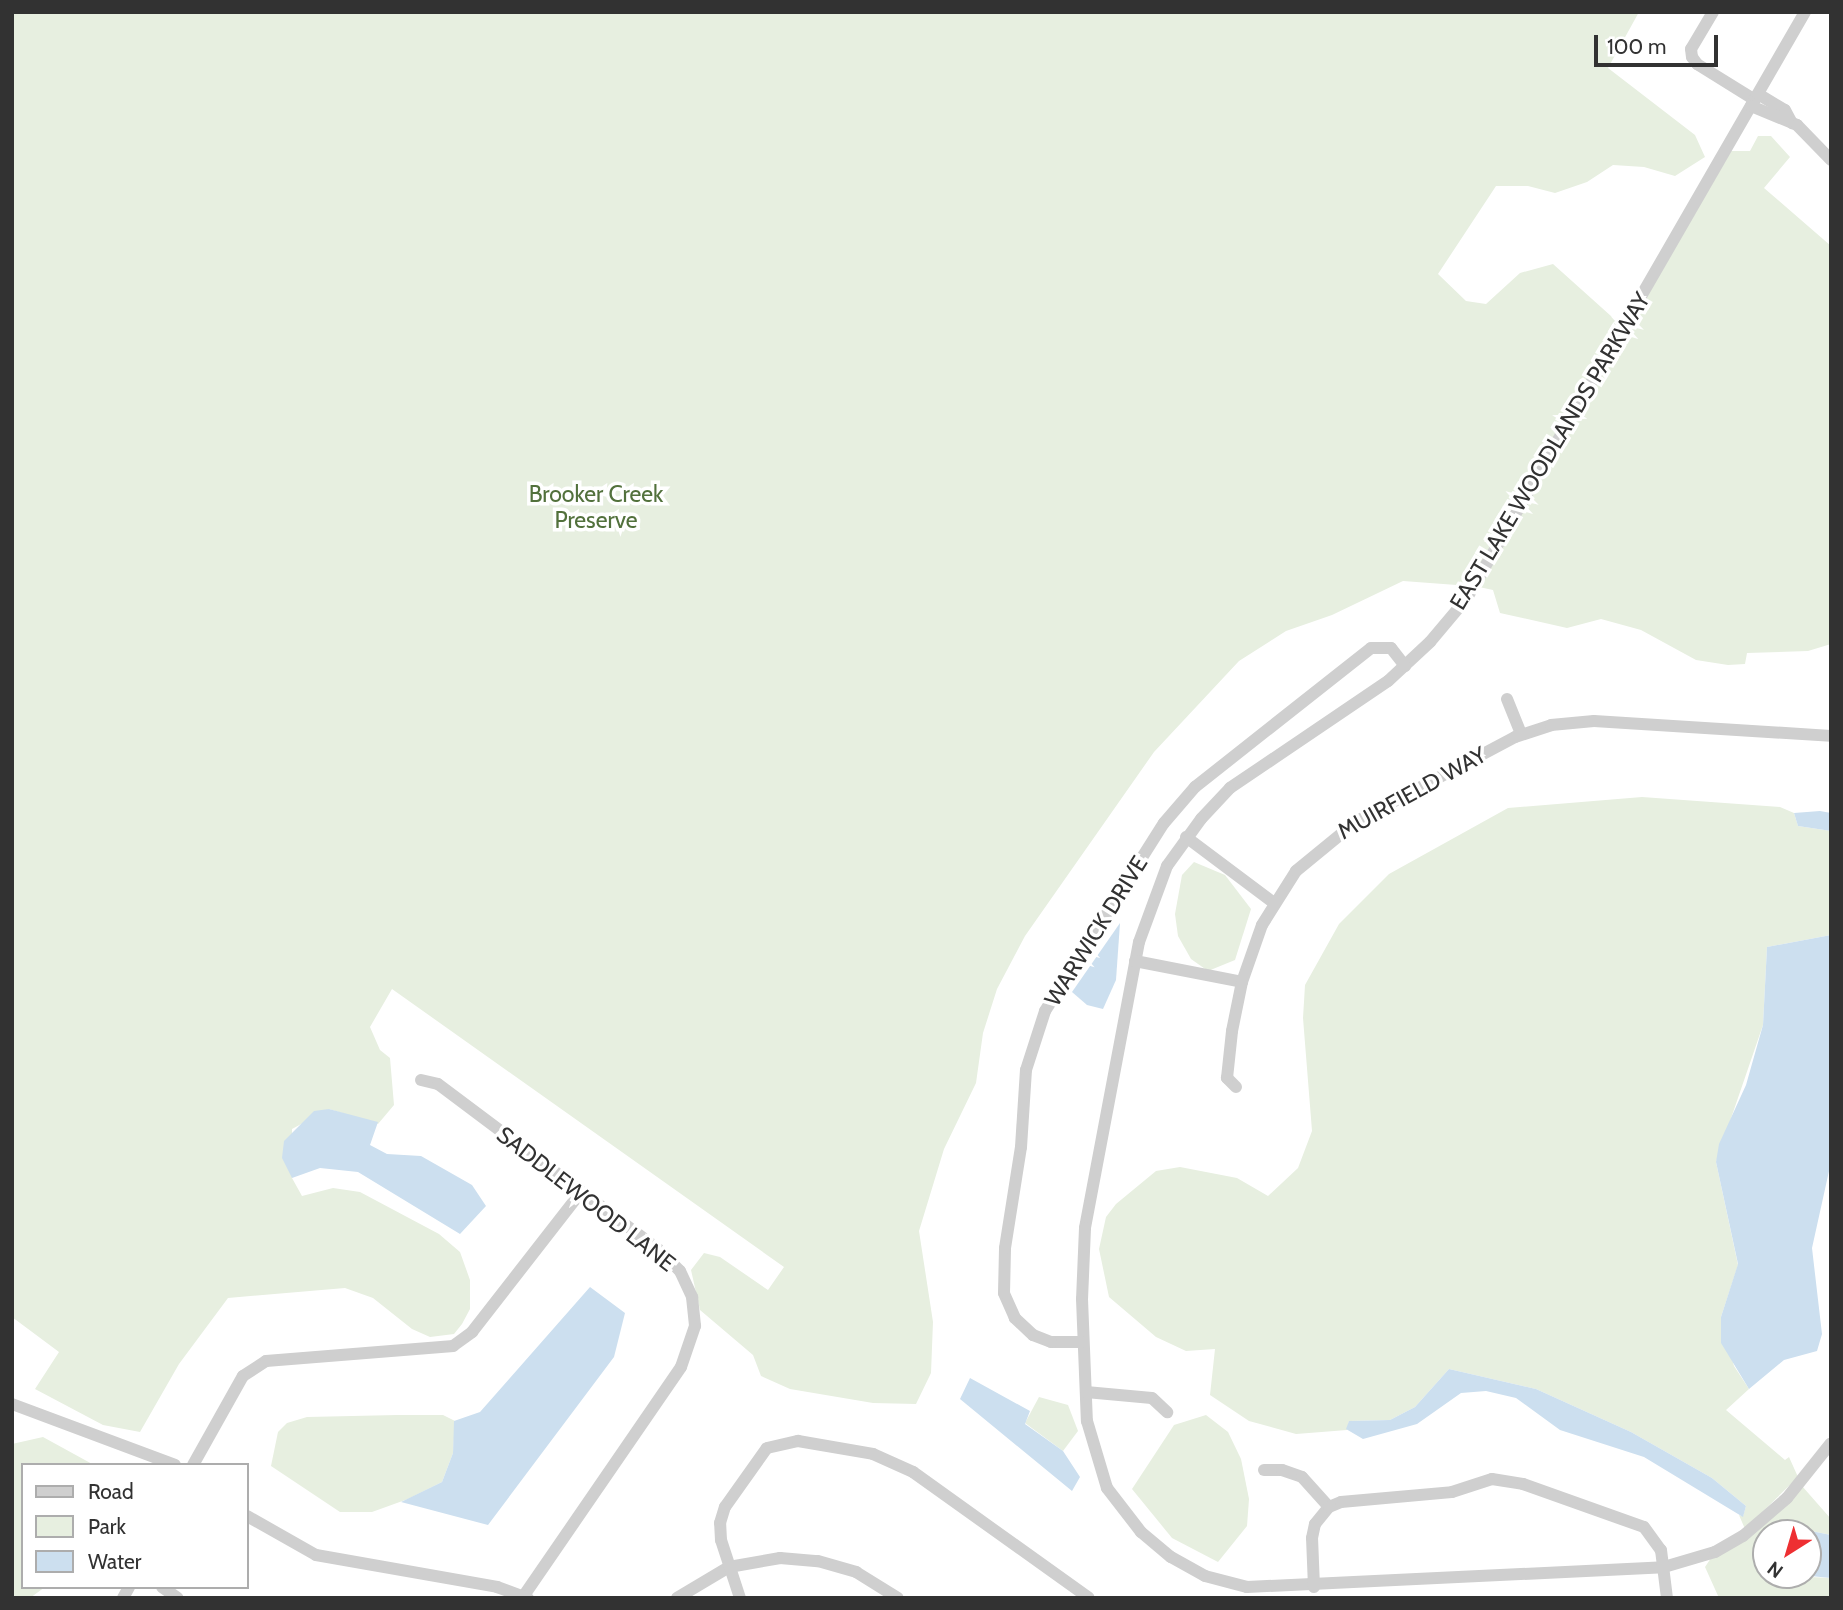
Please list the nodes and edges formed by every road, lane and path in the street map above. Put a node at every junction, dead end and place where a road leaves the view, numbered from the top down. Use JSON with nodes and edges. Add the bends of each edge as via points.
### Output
{"nodes":[{"id":1,"x":1713,"y":12,"type":"edge"},
{"id":2,"x":1805,"y":12,"type":"edge"},
{"id":3,"x":1755,"y":100,"type":"junction"},
{"id":4,"x":1831,"y":160,"type":"edge"},
{"id":5,"x":1405,"y":666,"type":"junction"},
{"id":6,"x":1507,"y":699,"type":"dead end"},
{"id":7,"x":1521,"y":734,"type":"junction"},
{"id":8,"x":1831,"y":736,"type":"edge"},
{"id":9,"x":1186,"y":837,"type":"junction"},
{"id":10,"x":1274,"y":903,"type":"junction"},
{"id":11,"x":1135,"y":961,"type":"junction"},
{"id":12,"x":1242,"y":982,"type":"junction"},
{"id":13,"x":421,"y":1080,"type":"dead end"},
{"id":14,"x":1236,"y":1087,"type":"dead end"},
{"id":15,"x":581,"y":1192,"type":"junction"},
{"id":16,"x":1083,"y":1342,"type":"junction"},
{"id":17,"x":1086,"y":1391,"type":"junction"},
{"id":18,"x":12,"y":1404,"type":"edge"},
{"id":19,"x":1167,"y":1412,"type":"dead end"},
{"id":20,"x":1831,"y":1443,"type":"edge"},
{"id":21,"x":170,"y":1463,"type":"edge"},
{"id":22,"x":194,"y":1463,"type":"edge"},
{"id":23,"x":1264,"y":1470,"type":"dead end"},
{"id":24,"x":1329,"y":1507,"type":"junction"},
{"id":25,"x":248,"y":1517,"type":"edge"},
{"id":26,"x":729,"y":1567,"type":"junction"},
{"id":27,"x":1664,"y":1567,"type":"junction"},
{"id":28,"x":1321,"y":1590,"type":"edge"},
{"id":29,"x":525,"y":1597,"type":"edge"},
{"id":30,"x":677,"y":1598,"type":"edge"},
{"id":31,"x":740,"y":1598,"type":"edge"},
{"id":32,"x":898,"y":1598,"type":"edge"},
{"id":33,"x":1089,"y":1598,"type":"edge"},
{"id":34,"x":1667,"y":1598,"type":"edge"}],
"edges":[{"from":1,"to":3,"type":"street","via":[[1691,49],[1692,57]]},
{"from":2,"to":3,"type":"street","name":"EAST LAKE WOODLANDS PARKWAY"},
{"from":3,"to":4,"type":"street","via":[[1785,110],[1792,123]]},
{"from":3,"to":5,"type":"street","name":"EAST LAKE WOODLANDS PARKWAY","via":[[1476,584],[1443,628]]},
{"from":5,"to":9,"type":"street","name":"EAST LAKE WOODLANDS PARKWAY","via":[[1352,708],[1230,788]]},
{"from":5,"to":16,"type":"street","name":"WARWICK DRIVE","via":[[1391,648],[1371,648],[1195,787],[1164,823],[1045,1011],[1026,1070],[1004,1293],[1015,1318],[1033,1335],[1051,1342]]},
{"from":6,"to":7,"type":"street"},
{"from":7,"to":8,"type":"street","name":"MUIRFIELD WAY","via":[[1586,721]]},
{"from":7,"to":10,"type":"street","name":"MUIRFIELD WAY","via":[[1331,838],[1296,871]]},
{"from":9,"to":10,"type":"street"},
{"from":9,"to":11,"type":"street","name":"EAST LAKE WOODLANDS PARKWAY","via":[[1154,895]]},
{"from":10,"to":12,"type":"street","name":"MUIRFIELD WAY"},
{"from":11,"to":12,"type":"street"},
{"from":11,"to":16,"type":"street","name":"EAST LAKE WOODLANDS PARKWAY","via":[[1083,1245]]},
{"from":12,"to":14,"type":"street","name":"MUIRFIELD WAY","via":[[1226,1070],[1228,1083]]},
{"from":13,"to":15,"type":"street","name":"SADDLEWOOD LANE","via":[[438,1084]]},
{"from":15,"to":22,"type":"street","via":[[472,1332],[453,1346],[266,1361],[243,1376]]},
{"from":15,"to":29,"type":"street","name":"SADDLEWOOD LANE","via":[[680,1270],[692,1297],[695,1326],[681,1367]]},
{"from":16,"to":17,"type":"street","name":"EAST LAKE WOODLANDS PARKWAY"},
{"from":17,"to":19,"type":"street","via":[[1152,1398]]},
{"from":17,"to":28,"type":"street","name":"EAST LAKE WOODLANDS PARKWAY","via":[[1091,1444],[1107,1488],[1157,1546],[1187,1567],[1226,1583]]},
{"from":18,"to":21,"type":"street"},
{"from":20,"to":27,"type":"street","name":"EAST LAKE WOODLANDS PARKWAY","via":[[1779,1507],[1744,1536],[1715,1552]]},
{"from":23,"to":24,"type":"street","via":[[1282,1469],[1303,1477]]},
{"from":24,"to":27,"type":"street","via":[[1341,1502],[1452,1492],[1504,1479],[1632,1520],[1656,1539]]},
{"from":24,"to":28,"type":"street","via":[[1315,1524],[1312,1538]]},
{"from":25,"to":29,"type":"street","via":[[316,1555],[497,1587]]},
{"from":26,"to":30,"type":"street"},
{"from":26,"to":31,"type":"street"},
{"from":26,"to":32,"type":"street","via":[[780,1558],[818,1561],[856,1572]]},
{"from":26,"to":33,"type":"street","via":[[720,1523],[725,1507],[767,1448],[798,1441],[873,1454],[913,1472]]},
{"from":27,"to":28,"type":"street","name":"EAST LAKE WOODLANDS PARKWAY"},
{"from":27,"to":34,"type":"street"}]}
